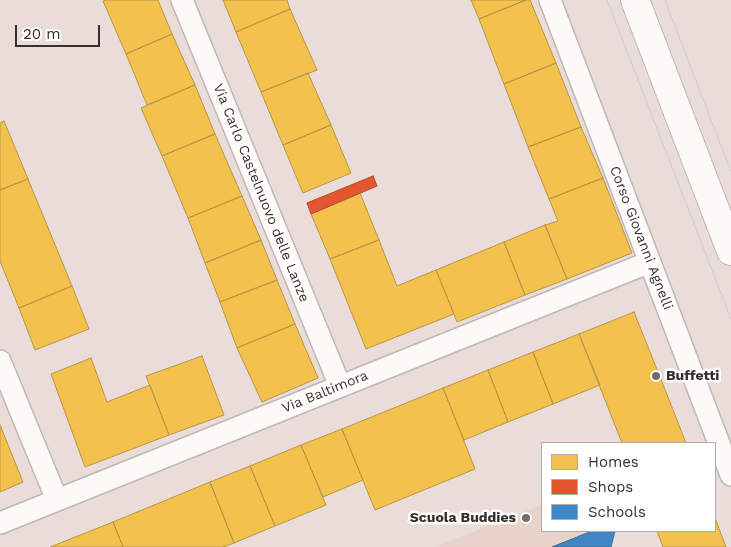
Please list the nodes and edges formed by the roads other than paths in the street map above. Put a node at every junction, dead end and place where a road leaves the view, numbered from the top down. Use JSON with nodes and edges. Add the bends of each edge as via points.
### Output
{"nodes":[{"id":1,"x":182,"y":0,"type":"edge"},
{"id":2,"x":550,"y":0,"type":"edge"},
{"id":3,"x":635,"y":0,"type":"edge"},
{"id":4,"x":731,"y":251,"type":"edge"},
{"id":5,"x":650,"y":262,"type":"junction"},
{"id":6,"x":0,"y":361,"type":"edge"},
{"id":7,"x":340,"y":386,"type":"junction"},
{"id":8,"x":731,"y":475,"type":"edge"},
{"id":9,"x":57,"y":500,"type":"junction"},
{"id":10,"x":0,"y":523,"type":"edge"}],
"edges":[{"from":1,"to":7,"type":"street","name":"Via Carlo Castelnuovo delle Lanze"},
{"from":2,"to":5,"type":"street","name":"Corso Giovanni Agnelli"},
{"from":3,"to":4,"type":"main road"},
{"from":5,"to":7,"type":"street","name":"Via Baltimora"},
{"from":5,"to":8,"type":"street","name":"Corso Giovanni Agnelli"},
{"from":6,"to":9,"type":"street"},
{"from":7,"to":9,"type":"street","name":"Via Baltimora"},
{"from":9,"to":10,"type":"street","name":"Via Baltimora"}]}
